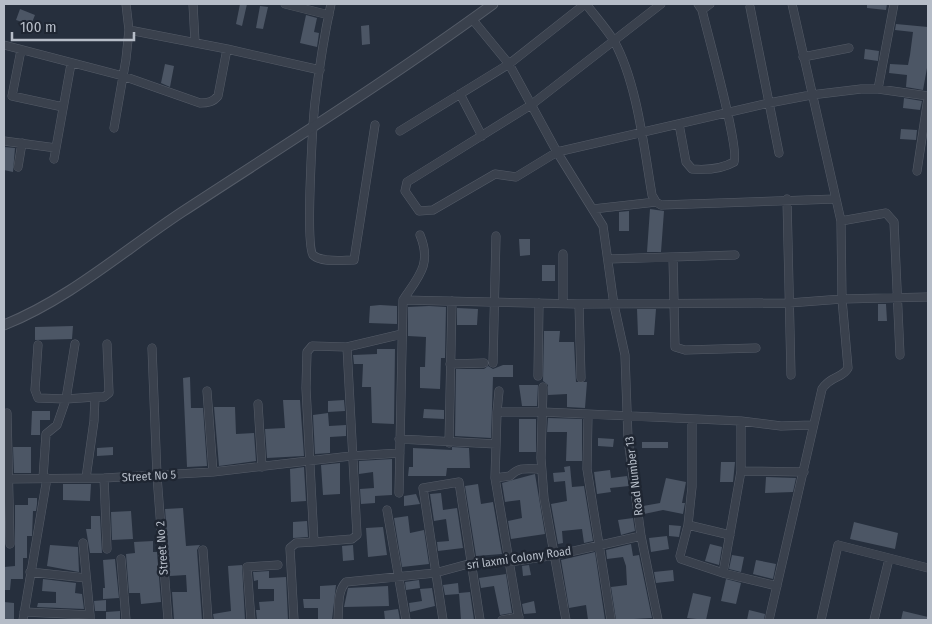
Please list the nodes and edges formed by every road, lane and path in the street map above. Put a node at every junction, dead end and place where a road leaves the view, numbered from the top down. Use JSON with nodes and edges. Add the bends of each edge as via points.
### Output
{"nodes":[{"id":1,"x":126,"y":4,"type":"edge"},
{"id":2,"x":192,"y":4,"type":"edge"},
{"id":3,"x":285,"y":4,"type":"edge"},
{"id":4,"x":331,"y":4,"type":"edge"},
{"id":5,"x":493,"y":4,"type":"edge"},
{"id":6,"x":586,"y":4,"type":"edge"},
{"id":7,"x":660,"y":4,"type":"edge"},
{"id":8,"x":710,"y":4,"type":"edge"},
{"id":9,"x":792,"y":4,"type":"edge"},
{"id":10,"x":894,"y":4,"type":"edge"},
{"id":11,"x":299,"y":6,"type":"edge"},
{"id":12,"x":700,"y":7,"type":"edge"},
{"id":13,"x":750,"y":7,"type":"dead end"},
{"id":14,"x":329,"y":15,"type":"junction"},
{"id":15,"x":472,"y":19,"type":"junction"},
{"id":16,"x":128,"y":30,"type":"junction"},
{"id":17,"x":614,"y":41,"type":"junction"},
{"id":18,"x":195,"y":42,"type":"junction"},
{"id":19,"x":4,"y":45,"type":"edge"},
{"id":20,"x":849,"y":48,"type":"dead end"},
{"id":21,"x":227,"y":49,"type":"junction"},
{"id":22,"x":22,"y":50,"type":"junction"},
{"id":23,"x":803,"y":57,"type":"junction"},
{"id":24,"x":71,"y":64,"type":"junction"},
{"id":25,"x":509,"y":64,"type":"junction"},
{"id":26,"x":320,"y":70,"type":"junction"},
{"id":27,"x":123,"y":76,"type":"junction"},
{"id":28,"x":878,"y":89,"type":"junction"},
{"id":29,"x":460,"y":94,"type":"junction"},
{"id":30,"x":811,"y":95,"type":"junction"},
{"id":31,"x":928,"y":97,"type":"edge"},
{"id":32,"x":768,"y":103,"type":"junction"},
{"id":33,"x":531,"y":105,"type":"junction"},
{"id":34,"x":63,"y":107,"type":"junction"},
{"id":35,"x":726,"y":112,"type":"junction"},
{"id":36,"x":680,"y":124,"type":"junction"},
{"id":37,"x":314,"y":125,"type":"junction"},
{"id":38,"x":375,"y":126,"type":"dead end"},
{"id":39,"x":114,"y":128,"type":"dead end"},
{"id":40,"x":400,"y":131,"type":"dead end"},
{"id":41,"x":641,"y":133,"type":"junction"},
{"id":42,"x":482,"y":136,"type":"junction"},
{"id":43,"x":4,"y":141,"type":"edge"},
{"id":44,"x":22,"y":143,"type":"junction"},
{"id":45,"x":56,"y":148,"type":"junction"},
{"id":46,"x":557,"y":152,"type":"junction"},
{"id":47,"x":779,"y":153,"type":"dead end"},
{"id":48,"x":54,"y":159,"type":"dead end"},
{"id":49,"x":18,"y":166,"type":"dead end"},
{"id":50,"x":917,"y":171,"type":"dead end"},
{"id":51,"x":788,"y":199,"type":"junction"},
{"id":52,"x":836,"y":199,"type":"junction"},
{"id":53,"x":656,"y":202,"type":"junction"},
{"id":54,"x":592,"y":209,"type":"junction"},
{"id":55,"x":841,"y":221,"type":"junction"},
{"id":56,"x":420,"y":236,"type":"dead end"},
{"id":57,"x":496,"y":236,"type":"dead end"},
{"id":58,"x":562,"y":254,"type":"dead end"},
{"id":59,"x":735,"y":255,"type":"dead end"},
{"id":60,"x":673,"y":257,"type":"junction"},
{"id":61,"x":608,"y":259,"type":"junction"},
{"id":62,"x":898,"y":296,"type":"junction"},
{"id":63,"x":928,"y":297,"type":"edge"},
{"id":64,"x":842,"y":299,"type":"junction"},
{"id":65,"x":404,"y":300,"type":"junction"},
{"id":66,"x":452,"y":301,"type":"junction"},
{"id":67,"x":673,"y":302,"type":"junction"},
{"id":68,"x":493,"y":303,"type":"junction"},
{"id":69,"x":789,"y":303,"type":"junction"},
{"id":70,"x":539,"y":304,"type":"junction"},
{"id":71,"x":562,"y":304,"type":"junction"},
{"id":72,"x":579,"y":304,"type":"junction"},
{"id":73,"x":614,"y":304,"type":"junction"},
{"id":74,"x":4,"y":325,"type":"edge"},
{"id":75,"x":402,"y":334,"type":"junction"},
{"id":76,"x":75,"y":344,"type":"dead end"},
{"id":77,"x":107,"y":344,"type":"dead end"},
{"id":78,"x":38,"y":345,"type":"dead end"},
{"id":79,"x":347,"y":347,"type":"junction"},
{"id":80,"x":152,"y":348,"type":"dead end"},
{"id":81,"x":756,"y":348,"type":"dead end"},
{"id":82,"x":900,"y":355,"type":"dead end"},
{"id":83,"x":450,"y":364,"type":"junction"},
{"id":84,"x":791,"y":375,"type":"dead end"},
{"id":85,"x":538,"y":376,"type":"dead end"},
{"id":86,"x":581,"y":378,"type":"dead end"},
{"id":87,"x":543,"y":387,"type":"dead end"},
{"id":88,"x":207,"y":390,"type":"dead end"},
{"id":89,"x":499,"y":390,"type":"dead end"},
{"id":90,"x":95,"y":397,"type":"junction"},
{"id":91,"x":66,"y":399,"type":"junction"},
{"id":92,"x":258,"y":404,"type":"dead end"},
{"id":93,"x":497,"y":412,"type":"junction"},
{"id":94,"x":543,"y":412,"type":"junction"},
{"id":95,"x":7,"y":413,"type":"dead end"},
{"id":96,"x":588,"y":415,"type":"junction"},
{"id":97,"x":628,"y":416,"type":"junction"},
{"id":98,"x":692,"y":419,"type":"junction"},
{"id":99,"x":741,"y":421,"type":"junction"},
{"id":100,"x":812,"y":425,"type":"junction"},
{"id":101,"x":399,"y":439,"type":"junction"},
{"id":102,"x":448,"y":443,"type":"junction"},
{"id":103,"x":496,"y":444,"type":"junction"},
{"id":104,"x":400,"y":454,"type":"junction"},
{"id":105,"x":351,"y":456,"type":"junction"},
{"id":106,"x":310,"y":461,"type":"junction"},
{"id":107,"x":262,"y":467,"type":"junction"},
{"id":108,"x":541,"y":469,"type":"junction"},
{"id":109,"x":741,"y":471,"type":"junction"},
{"id":110,"x":213,"y":472,"type":"junction"},
{"id":111,"x":804,"y":472,"type":"junction"},
{"id":112,"x":157,"y":476,"type":"junction"},
{"id":113,"x":45,"y":478,"type":"junction"},
{"id":114,"x":86,"y":478,"type":"junction"},
{"id":115,"x":104,"y":478,"type":"junction"},
{"id":116,"x":495,"y":478,"type":"junction"},
{"id":117,"x":6,"y":479,"type":"edge"},
{"id":118,"x":399,"y":493,"type":"dead end"},
{"id":119,"x":387,"y":510,"type":"dead end"},
{"id":120,"x":688,"y":525,"type":"junction"},
{"id":121,"x":641,"y":536,"type":"junction"},
{"id":122,"x":730,"y":536,"type":"junction"},
{"id":123,"x":314,"y":542,"type":"junction"},
{"id":124,"x":84,"y":543,"type":"dead end"},
{"id":125,"x":10,"y":544,"type":"dead end"},
{"id":126,"x":599,"y":545,"type":"junction"},
{"id":127,"x":107,"y":549,"type":"dead end"},
{"id":128,"x":203,"y":550,"type":"dead end"},
{"id":129,"x":556,"y":555,"type":"junction"},
{"id":130,"x":121,"y":559,"type":"dead end"},
{"id":131,"x":889,"y":559,"type":"junction"},
{"id":132,"x":509,"y":562,"type":"junction"},
{"id":133,"x":472,"y":563,"type":"junction"},
{"id":134,"x":278,"y":565,"type":"dead end"},
{"id":135,"x":928,"y":568,"type":"edge"},
{"id":136,"x":30,"y":572,"type":"junction"},
{"id":137,"x":723,"y":573,"type":"junction"},
{"id":138,"x":436,"y":574,"type":"junction"},
{"id":139,"x":398,"y":576,"type":"junction"},
{"id":140,"x":86,"y":578,"type":"junction"},
{"id":141,"x":777,"y":586,"type":"junction"},
{"id":142,"x":23,"y":616,"type":"edge"},
{"id":143,"x":90,"y":618,"type":"edge"},
{"id":144,"x":519,"y":618,"type":"edge"},
{"id":145,"x":126,"y":620,"type":"edge"},
{"id":146,"x":168,"y":620,"type":"edge"},
{"id":147,"x":208,"y":620,"type":"edge"},
{"id":148,"x":251,"y":620,"type":"edge"},
{"id":149,"x":294,"y":620,"type":"edge"},
{"id":150,"x":338,"y":620,"type":"edge"},
{"id":151,"x":406,"y":620,"type":"edge"},
{"id":152,"x":443,"y":620,"type":"edge"},
{"id":153,"x":480,"y":620,"type":"edge"},
{"id":154,"x":502,"y":620,"type":"edge"},
{"id":155,"x":566,"y":620,"type":"edge"},
{"id":156,"x":611,"y":620,"type":"edge"},
{"id":157,"x":658,"y":620,"type":"edge"},
{"id":158,"x":769,"y":620,"type":"edge"},
{"id":159,"x":821,"y":620,"type":"edge"},
{"id":160,"x":874,"y":620,"type":"edge"}],
"edges":[{"from":1,"to":16,"type":"street"},
{"from":2,"to":18,"type":"street"},
{"from":3,"to":11,"type":"street"},
{"from":4,"to":14,"type":"street"},
{"from":5,"to":15,"type":"street"},
{"from":6,"to":17,"type":"street"},
{"from":6,"to":25,"type":"street"},
{"from":7,"to":17,"type":"street"},
{"from":8,"to":12,"type":"street"},
{"from":9,"to":23,"type":"street"},
{"from":10,"to":28,"type":"street"},
{"from":11,"to":14,"type":"street"},
{"from":12,"to":35,"type":"street"},
{"from":13,"to":32,"type":"street"},
{"from":14,"to":26,"type":"street"},
{"from":15,"to":25,"type":"street","name":"Road Number 13"},
{"from":15,"to":37,"type":"street"},
{"from":16,"to":18,"type":"street"},
{"from":16,"to":27,"type":"street"},
{"from":17,"to":33,"type":"street"},
{"from":17,"to":41,"type":"street","via":[[630,82]]},
{"from":18,"to":21,"type":"street"},
{"from":19,"to":22,"type":"street"},
{"from":20,"to":23,"type":"street"},
{"from":21,"to":26,"type":"street"},
{"from":21,"to":27,"type":"street","via":[[218,96],[206,103]]},
{"from":22,"to":24,"type":"street"},
{"from":22,"to":34,"type":"street","via":[[12,96]]},
{"from":23,"to":30,"type":"street"},
{"from":24,"to":27,"type":"street"},
{"from":24,"to":34,"type":"street"},
{"from":25,"to":29,"type":"street"},
{"from":25,"to":33,"type":"street","name":"Road Number 13"},
{"from":26,"to":37,"type":"street"},
{"from":27,"to":39,"type":"street"},
{"from":28,"to":30,"type":"street"},
{"from":28,"to":31,"type":"street"},
{"from":29,"to":40,"type":"street"},
{"from":29,"to":42,"type":"street"},
{"from":30,"to":32,"type":"street"},
{"from":30,"to":52,"type":"street"},
{"from":31,"to":50,"type":"street"},
{"from":32,"to":35,"type":"street"},
{"from":32,"to":47,"type":"street"},
{"from":33,"to":42,"type":"street"},
{"from":33,"to":46,"type":"street","name":"Road Number 13"},
{"from":34,"to":45,"type":"street"},
{"from":35,"to":36,"type":"street"},
{"from":35,"to":36,"type":"street","via":[[736,154],[734,162],[728,166],[701,170],[689,166]]},
{"from":36,"to":41,"type":"street"},
{"from":37,"to":38,"type":"street","via":[[310,251],[321,259],[354,260]]},
{"from":37,"to":74,"type":"street","via":[[60,298]]},
{"from":41,"to":46,"type":"street"},
{"from":41,"to":53,"type":"street"},
{"from":42,"to":46,"type":"street","via":[[407,182],[404,191],[419,211],[433,210],[495,174],[516,177]]},
{"from":43,"to":44,"type":"street"},
{"from":44,"to":45,"type":"street"},
{"from":44,"to":49,"type":"street"},
{"from":45,"to":48,"type":"street"},
{"from":46,"to":54,"type":"street","name":"Road Number 13"},
{"from":51,"to":52,"type":"street"},
{"from":51,"to":53,"type":"street","via":[[661,205]]},
{"from":51,"to":69,"type":"street"},
{"from":52,"to":55,"type":"street"},
{"from":53,"to":54,"type":"street"},
{"from":54,"to":61,"type":"street","name":"Road Number 13","via":[[603,226]]},
{"from":55,"to":62,"type":"street","via":[[879,213],[891,216]]},
{"from":55,"to":64,"type":"street"},
{"from":56,"to":65,"type":"street","via":[[426,256],[421,272]]},
{"from":57,"to":68,"type":"street"},
{"from":58,"to":71,"type":"street"},
{"from":59,"to":60,"type":"street"},
{"from":60,"to":61,"type":"street"},
{"from":60,"to":67,"type":"street"},
{"from":61,"to":73,"type":"street","name":"Road Number 13"},
{"from":62,"to":63,"type":"street"},
{"from":62,"to":64,"type":"street"},
{"from":62,"to":82,"type":"street"},
{"from":64,"to":69,"type":"street"},
{"from":64,"to":100,"type":"street","via":[[848,368],[842,375],[828,380],[822,389]]},
{"from":65,"to":66,"type":"street"},
{"from":65,"to":75,"type":"street"},
{"from":66,"to":68,"type":"street"},
{"from":66,"to":83,"type":"street"},
{"from":67,"to":69,"type":"street"},
{"from":67,"to":73,"type":"street"},
{"from":67,"to":81,"type":"street","via":[[674,342],[678,349]]},
{"from":68,"to":70,"type":"street"},
{"from":68,"to":83,"type":"street","via":[[488,363]]},
{"from":69,"to":84,"type":"street"},
{"from":70,"to":71,"type":"street"},
{"from":70,"to":85,"type":"street"},
{"from":71,"to":72,"type":"street"},
{"from":72,"to":73,"type":"street"},
{"from":72,"to":86,"type":"street"},
{"from":73,"to":97,"type":"street","name":"Road Number 13","via":[[625,355]]},
{"from":75,"to":79,"type":"street"},
{"from":75,"to":101,"type":"street"},
{"from":76,"to":91,"type":"street"},
{"from":77,"to":90,"type":"street","via":[[109,393]]},
{"from":78,"to":91,"type":"street","via":[[36,395],[38,398]]},
{"from":79,"to":105,"type":"street"},
{"from":79,"to":106,"type":"street","via":[[315,346],[309,349],[306,388]]},
{"from":80,"to":112,"type":"street","name":"Street No 2"},
{"from":83,"to":102,"type":"street"},
{"from":87,"to":94,"type":"street"},
{"from":88,"to":110,"type":"street"},
{"from":89,"to":93,"type":"street"},
{"from":90,"to":91,"type":"street"},
{"from":90,"to":114,"type":"street"},
{"from":91,"to":113,"type":"street","via":[[57,424],[46,434]]},
{"from":92,"to":107,"type":"street"},
{"from":93,"to":94,"type":"street"},
{"from":93,"to":103,"type":"street"},
{"from":94,"to":96,"type":"street"},
{"from":94,"to":108,"type":"street"},
{"from":95,"to":117,"type":"street"},
{"from":96,"to":97,"type":"street"},
{"from":96,"to":126,"type":"street","via":[[587,469]]},
{"from":97,"to":98,"type":"street"},
{"from":97,"to":121,"type":"street","name":"Road Number 13"},
{"from":98,"to":99,"type":"street"},
{"from":98,"to":120,"type":"street","via":[[692,487]]},
{"from":99,"to":100,"type":"street","via":[[782,426]]},
{"from":99,"to":109,"type":"street"},
{"from":100,"to":111,"type":"street"},
{"from":101,"to":102,"type":"street"},
{"from":101,"to":104,"type":"street"},
{"from":102,"to":103,"type":"street"},
{"from":103,"to":116,"type":"street"},
{"from":104,"to":105,"type":"street","name":"Street No 5"},
{"from":104,"to":118,"type":"street"},
{"from":105,"to":106,"type":"street","name":"Street No 5"},
{"from":105,"to":123,"type":"street","via":[[357,535],[352,539]]},
{"from":106,"to":107,"type":"street","name":"Street No 5"},
{"from":106,"to":123,"type":"street"},
{"from":107,"to":110,"type":"street","name":"Street No 5"},
{"from":108,"to":116,"type":"street","via":[[515,470],[510,476]]},
{"from":108,"to":129,"type":"street"},
{"from":109,"to":111,"type":"street"},
{"from":109,"to":122,"type":"street"},
{"from":110,"to":112,"type":"street","name":"Street No 5"},
{"from":111,"to":141,"type":"street"},
{"from":112,"to":115,"type":"street","name":"Street No 5"},
{"from":112,"to":146,"type":"street","name":"Street No 2"},
{"from":113,"to":114,"type":"street","name":"Street No 5"},
{"from":113,"to":117,"type":"street","name":"Street No 5"},
{"from":113,"to":136,"type":"street"},
{"from":114,"to":115,"type":"street","name":"Street No 5"},
{"from":115,"to":127,"type":"street"},
{"from":116,"to":132,"type":"street"},
{"from":117,"to":125,"type":"street"},
{"from":119,"to":139,"type":"street"},
{"from":120,"to":122,"type":"street"},
{"from":120,"to":137,"type":"street","via":[[681,559]]},
{"from":121,"to":126,"type":"street","name":"sri laxmi Colony Road"},
{"from":121,"to":157,"type":"street","name":"Road Number 13"},
{"from":122,"to":137,"type":"street"},
{"from":123,"to":149,"type":"street","via":[[296,543],[290,548]]},
{"from":124,"to":140,"type":"street"},
{"from":126,"to":129,"type":"street","name":"sri laxmi Colony Road"},
{"from":126,"to":156,"type":"street"},
{"from":128,"to":147,"type":"street"},
{"from":129,"to":132,"type":"street","name":"sri laxmi Colony Road"},
{"from":129,"to":155,"type":"street"},
{"from":130,"to":145,"type":"street"},
{"from":131,"to":135,"type":"street"},
{"from":131,"to":159,"type":"street","via":[[838,545]]},
{"from":131,"to":160,"type":"street"},
{"from":132,"to":133,"type":"street","name":"sri laxmi Colony Road"},
{"from":132,"to":144,"type":"street"},
{"from":133,"to":138,"type":"street","name":"sri laxmi Colony Road"},
{"from":133,"to":138,"type":"street","via":[[459,482],[423,488]]},
{"from":133,"to":153,"type":"street"},
{"from":134,"to":148,"type":"street","via":[[247,567]]},
{"from":136,"to":140,"type":"street"},
{"from":136,"to":142,"type":"street"},
{"from":137,"to":141,"type":"street"},
{"from":138,"to":139,"type":"street","name":"sri laxmi Colony Road"},
{"from":138,"to":152,"type":"street"},
{"from":139,"to":150,"type":"street","name":"sri laxmi Colony Road","via":[[346,582],[340,592]]},
{"from":139,"to":151,"type":"street"},
{"from":140,"to":143,"type":"street"},
{"from":141,"to":158,"type":"street"},
{"from":142,"to":143,"type":"street"},
{"from":144,"to":154,"type":"street"}]}
